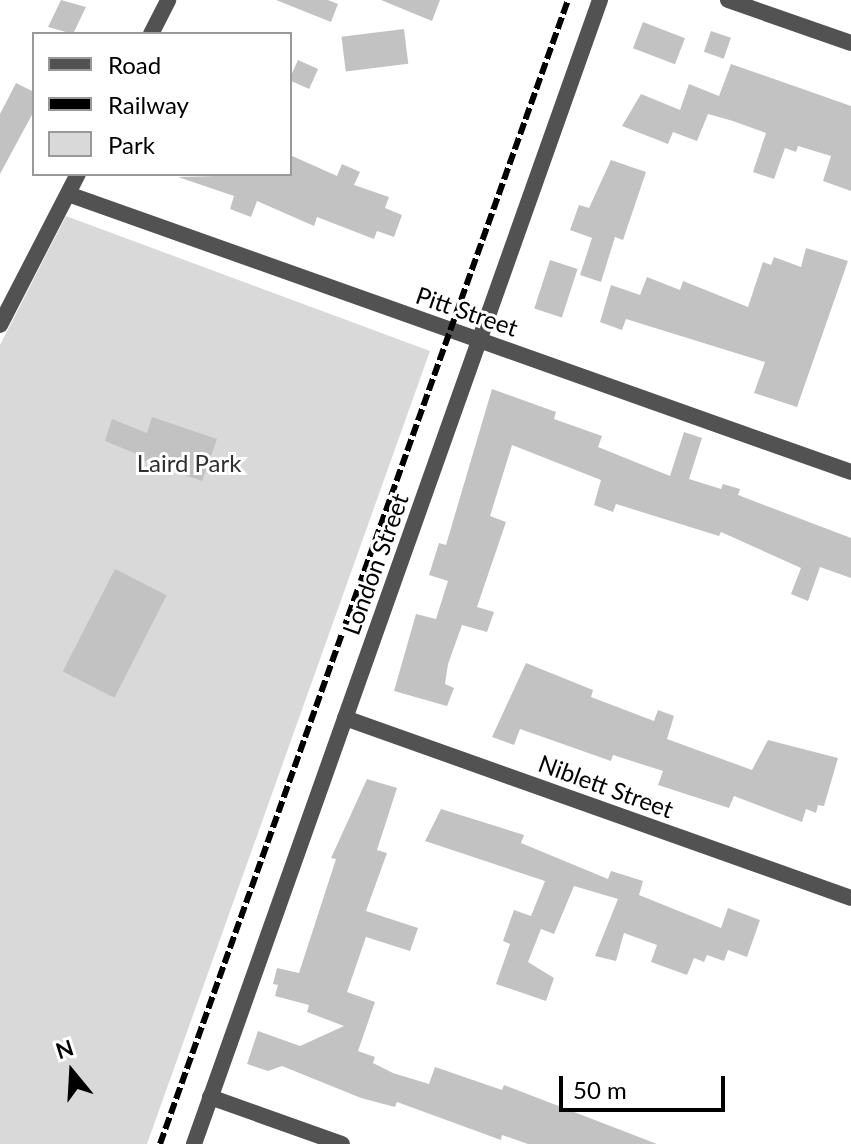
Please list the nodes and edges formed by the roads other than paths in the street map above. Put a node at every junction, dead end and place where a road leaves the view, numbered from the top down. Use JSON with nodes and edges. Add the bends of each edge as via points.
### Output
{"nodes":[{"id":1,"x":168,"y":0,"type":"edge"},
{"id":2,"x":600,"y":0,"type":"edge"},
{"id":3,"x":728,"y":0,"type":"edge"},
{"id":4,"x":152,"y":32,"type":"edge"},
{"id":5,"x":851,"y":43,"type":"edge"},
{"id":6,"x":77,"y":176,"type":"edge"},
{"id":7,"x":68,"y":194,"type":"junction"},
{"id":8,"x":0,"y":325,"type":"edge"},
{"id":9,"x":480,"y":340,"type":"junction"},
{"id":10,"x":851,"y":472,"type":"edge"},
{"id":11,"x":345,"y":718,"type":"junction"},
{"id":12,"x":851,"y":898,"type":"edge"},
{"id":13,"x":210,"y":1097,"type":"junction"},
{"id":14,"x":194,"y":1144,"type":"edge"},
{"id":15,"x":342,"y":1144,"type":"edge"}],
"edges":[{"from":1,"to":4,"type":"street"},
{"from":2,"to":9,"type":"street","name":"London Street"},
{"from":3,"to":5,"type":"street"},
{"from":6,"to":7,"type":"street"},
{"from":7,"to":8,"type":"street"},
{"from":7,"to":9,"type":"street","name":"Pitt Street"},
{"from":9,"to":10,"type":"street","name":"Pitt Street"},
{"from":9,"to":11,"type":"street","name":"London Street"},
{"from":11,"to":12,"type":"street","name":"Niblett Street"},
{"from":11,"to":13,"type":"street","name":"London Street"},
{"from":13,"to":14,"type":"street","name":"London Street"},
{"from":13,"to":15,"type":"street"}]}
